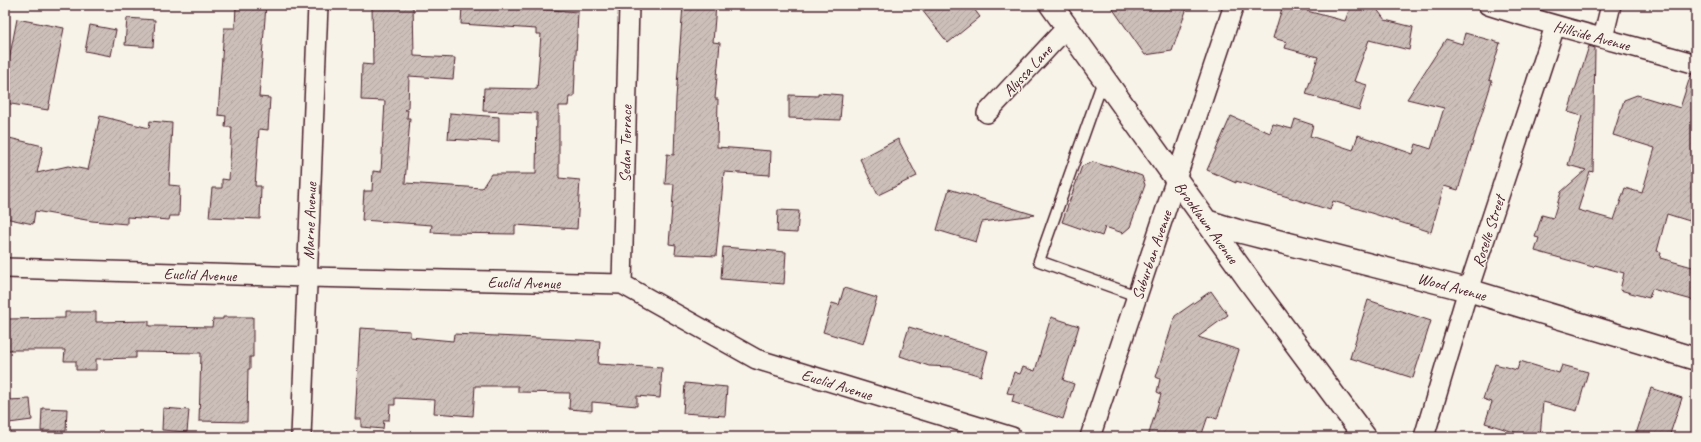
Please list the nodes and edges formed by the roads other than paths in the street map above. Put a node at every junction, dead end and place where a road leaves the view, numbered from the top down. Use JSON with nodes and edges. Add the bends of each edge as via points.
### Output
{"nodes":[{"id":1,"x":318,"y":5,"type":"edge"},
{"id":2,"x":629,"y":5,"type":"edge"},
{"id":3,"x":1051,"y":5,"type":"edge"},
{"id":4,"x":1234,"y":5,"type":"edge"},
{"id":5,"x":1488,"y":5,"type":"edge"},
{"id":6,"x":1611,"y":5,"type":"edge"},
{"id":7,"x":1555,"y":26,"type":"junction"},
{"id":8,"x":1067,"y":27,"type":"junction"},
{"id":9,"x":1603,"y":38,"type":"junction"},
{"id":10,"x":1696,"y":64,"type":"edge"},
{"id":11,"x":1104,"y":78,"type":"junction"},
{"id":12,"x":987,"y":113,"type":"dead end"},
{"id":13,"x":1176,"y":179,"type":"junction"},
{"id":14,"x":1206,"y":221,"type":"junction"},
{"id":15,"x":5,"y":268,"type":"edge"},
{"id":16,"x":307,"y":277,"type":"junction"},
{"id":17,"x":622,"y":284,"type":"junction"},
{"id":18,"x":1468,"y":290,"type":"junction"},
{"id":19,"x":1137,"y":296,"type":"junction"},
{"id":20,"x":1696,"y":359,"type":"edge"},
{"id":21,"x":301,"y":437,"type":"edge"},
{"id":22,"x":1012,"y":437,"type":"edge"},
{"id":23,"x":1090,"y":437,"type":"edge"},
{"id":24,"x":1365,"y":437,"type":"edge"},
{"id":25,"x":1424,"y":437,"type":"edge"}],
"edges":[{"from":1,"to":16,"type":"street","name":"Marne Avenue"},
{"from":2,"to":17,"type":"street","name":"Sedan Terrace"},
{"from":3,"to":8,"type":"street","name":"Brooklawn Avenue"},
{"from":4,"to":13,"type":"street","name":"Suburban Avenue"},
{"from":5,"to":7,"type":"street","name":"Hillside Avenue"},
{"from":6,"to":9,"type":"street"},
{"from":7,"to":9,"type":"street","name":"Hillside Avenue"},
{"from":7,"to":18,"type":"street","name":"Roselle Street"},
{"from":8,"to":11,"type":"street","name":"Brooklawn Avenue"},
{"from":8,"to":12,"type":"street","name":"Alyssa Lane"},
{"from":9,"to":10,"type":"street","name":"Hillside Avenue"},
{"from":11,"to":13,"type":"street","name":"Brooklawn Avenue"},
{"from":11,"to":19,"type":"lane","via":[[1039,261]]},
{"from":13,"to":14,"type":"street","name":"Brooklawn Avenue"},
{"from":13,"to":19,"type":"street","name":"Suburban Avenue"},
{"from":14,"to":18,"type":"street","name":"Wood Avenue"},
{"from":14,"to":24,"type":"street","name":"Brooklawn Avenue"},
{"from":15,"to":16,"type":"street","name":"Euclid Avenue"},
{"from":16,"to":17,"type":"street","name":"Euclid Avenue"},
{"from":16,"to":21,"type":"street","name":"Marne Avenue"},
{"from":17,"to":22,"type":"street","name":"Euclid Avenue","via":[[756,359]]},
{"from":18,"to":20,"type":"street","name":"Wood Avenue"},
{"from":18,"to":25,"type":"street","name":"Roselle Street"},
{"from":19,"to":23,"type":"street","name":"Suburban Avenue"}]}
